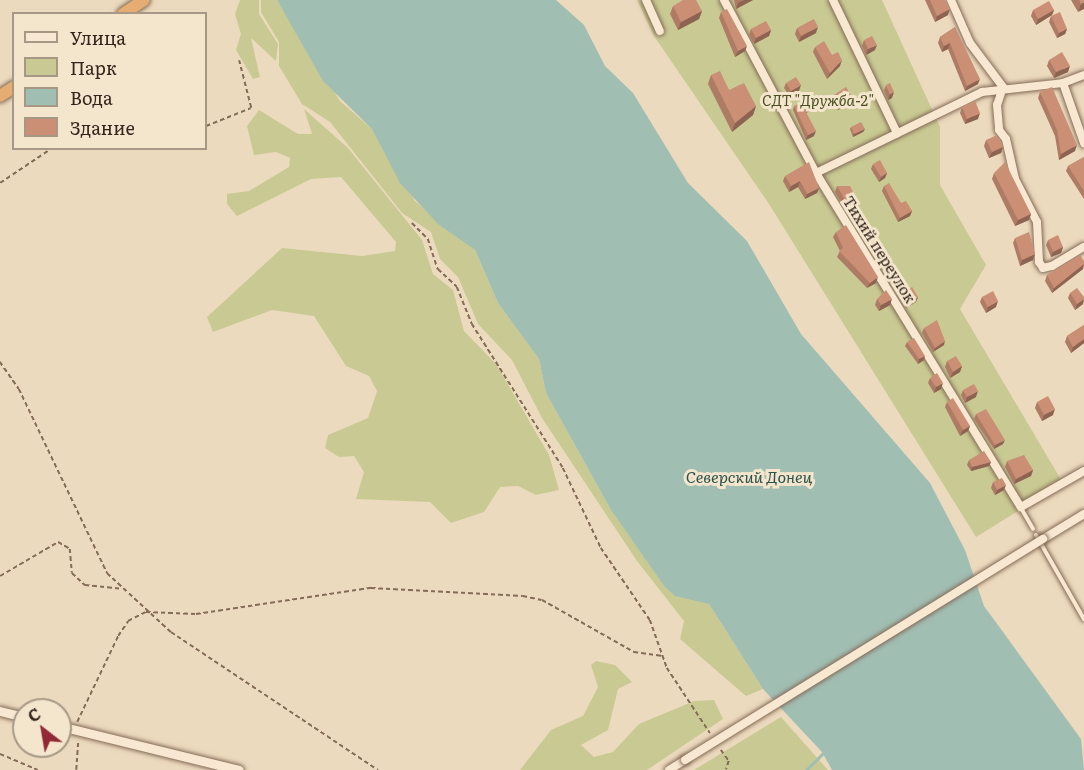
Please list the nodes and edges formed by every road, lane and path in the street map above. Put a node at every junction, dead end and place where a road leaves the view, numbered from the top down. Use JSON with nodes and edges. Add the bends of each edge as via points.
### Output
{"nodes":[{"id":1,"x":646,"y":0,"type":"edge"},
{"id":2,"x":724,"y":0,"type":"edge"},
{"id":3,"x":833,"y":0,"type":"edge"},
{"id":4,"x":951,"y":0,"type":"edge"},
{"id":5,"x":142,"y":1,"type":"edge"},
{"id":6,"x":126,"y":12,"type":"edge"},
{"id":7,"x":660,"y":31,"type":"dead end"},
{"id":8,"x":239,"y":61,"type":"dead end"},
{"id":9,"x":1084,"y":75,"type":"edge"},
{"id":10,"x":1063,"y":83,"type":"junction"},
{"id":11,"x":1003,"y":87,"type":"junction"},
{"id":12,"x":207,"y":126,"type":"edge"},
{"id":13,"x":897,"y":133,"type":"junction"},
{"id":14,"x":1084,"y":143,"type":"edge"},
{"id":15,"x":49,"y":150,"type":"edge"},
{"id":16,"x":816,"y":173,"type":"junction"},
{"id":17,"x":0,"y":183,"type":"edge"},
{"id":18,"x":412,"y":223,"type":"dead end"},
{"id":19,"x":1084,"y":247,"type":"edge"},
{"id":20,"x":0,"y":362,"type":"edge"},
{"id":21,"x":1084,"y":471,"type":"edge"},
{"id":22,"x":1021,"y":507,"type":"junction"},
{"id":23,"x":1084,"y":514,"type":"edge"},
{"id":24,"x":1032,"y":529,"type":"dead end"},
{"id":25,"x":1040,"y":537,"type":"junction"},
{"id":26,"x":0,"y":576,"type":"edge"},
{"id":27,"x":123,"y":589,"type":"junction"},
{"id":28,"x":146,"y":612,"type":"junction"},
{"id":29,"x":1084,"y":619,"type":"edge"},
{"id":30,"x":663,"y":656,"type":"junction"},
{"id":31,"x":72,"y":729,"type":"edge"},
{"id":32,"x":78,"y":730,"type":"junction"},
{"id":33,"x":0,"y":754,"type":"edge"},
{"id":34,"x":38,"y":770,"type":"edge"},
{"id":35,"x":76,"y":770,"type":"edge"},
{"id":36,"x":239,"y":770,"type":"edge"},
{"id":37,"x":378,"y":770,"type":"edge"},
{"id":38,"x":669,"y":770,"type":"edge"},
{"id":39,"x":726,"y":770,"type":"edge"}],
"edges":[{"from":1,"to":7,"type":"street"},
{"from":2,"to":16,"type":"street","name":"Тихий переулок"},
{"from":3,"to":13,"type":"street"},
{"from":4,"to":11,"type":"street","via":[[970,43]]},
{"from":5,"to":6,"type":"highway"},
{"from":8,"to":12,"type":"path","via":[[251,108]]},
{"from":9,"to":10,"type":"street"},
{"from":10,"to":11,"type":"street"},
{"from":10,"to":14,"type":"street"},
{"from":11,"to":13,"type":"street","via":[[944,108]]},
{"from":11,"to":19,"type":"street","via":[[997,105],[999,130],[1015,179],[1037,222],[1039,261],[1043,268],[1052,266]]},
{"from":13,"to":16,"type":"street"},
{"from":15,"to":17,"type":"path"},
{"from":16,"to":22,"type":"street","name":"Тихий переулок"},
{"from":18,"to":30,"type":"path","via":[[428,239],[438,269],[457,287],[472,324],[563,468],[601,548],[650,620]]},
{"from":20,"to":27,"type":"path","via":[[19,389],[107,573]]},
{"from":21,"to":22,"type":"street"},
{"from":22,"to":24,"type":"lane"},
{"from":23,"to":25,"type":"street"},
{"from":25,"to":29,"type":"lane"},
{"from":25,"to":38,"type":"street","bridge":true},
{"from":26,"to":27,"type":"path","via":[[58,542],[70,549],[72,573],[85,585]]},
{"from":27,"to":28,"type":"path"},
{"from":28,"to":30,"type":"path","via":[[196,614],[371,588],[523,596],[542,600],[634,652]]},
{"from":28,"to":32,"type":"path","via":[[128,621],[118,636],[77,721]]},
{"from":28,"to":37,"type":"path"},
{"from":30,"to":39,"type":"path","via":[[729,761]]},
{"from":31,"to":32,"type":"street"},
{"from":32,"to":35,"type":"path"},
{"from":32,"to":36,"type":"street"},
{"from":33,"to":34,"type":"path"}]}
